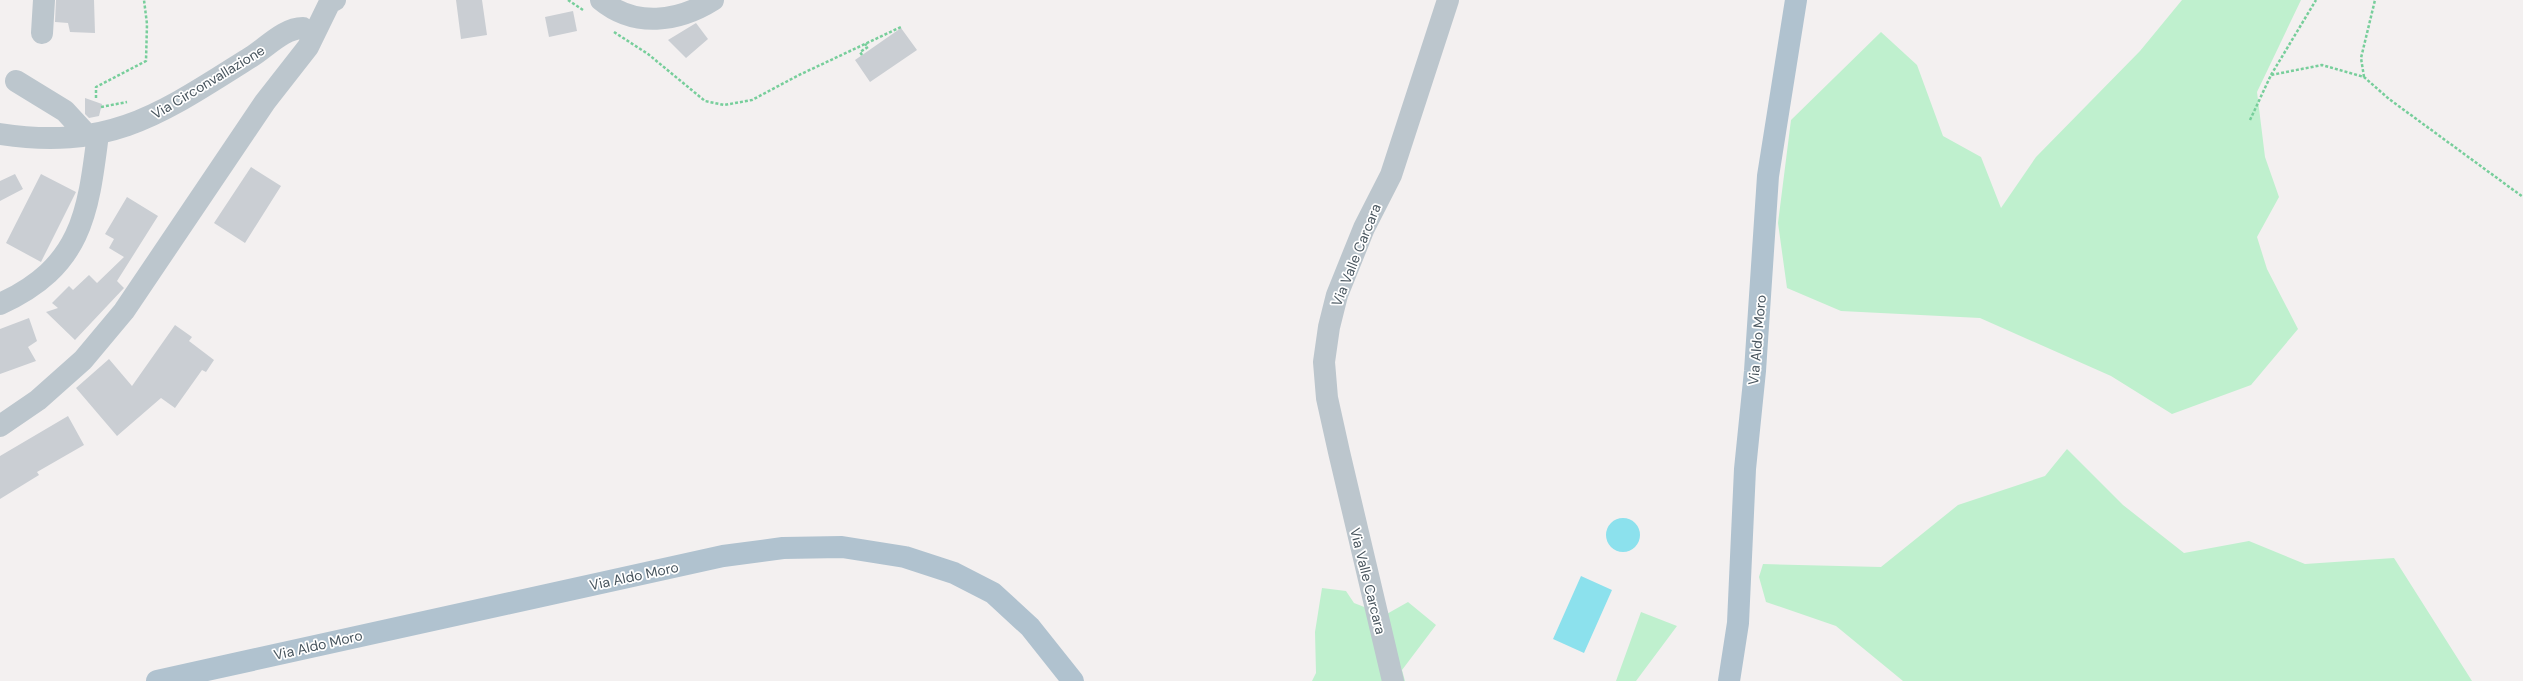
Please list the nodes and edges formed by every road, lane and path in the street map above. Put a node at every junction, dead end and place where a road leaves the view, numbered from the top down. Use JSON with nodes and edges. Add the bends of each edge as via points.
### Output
{"nodes":[{"id":1,"x":44,"y":0,"type":"edge"},
{"id":2,"x":144,"y":0,"type":"edge"},
{"id":3,"x":601,"y":0,"type":"edge"},
{"id":4,"x":713,"y":0,"type":"edge"},
{"id":5,"x":1448,"y":0,"type":"edge"},
{"id":6,"x":1796,"y":0,"type":"edge"},
{"id":7,"x":2316,"y":0,"type":"edge"},
{"id":8,"x":2375,"y":0,"type":"edge"},
{"id":9,"x":331,"y":1,"type":"edge"},
{"id":10,"x":901,"y":27,"type":"dead end"},
{"id":11,"x":608,"y":28,"type":"dead end"},
{"id":12,"x":42,"y":33,"type":"dead end"},
{"id":13,"x":311,"y":38,"type":"junction"},
{"id":14,"x":865,"y":44,"type":"junction"},
{"id":15,"x":862,"y":55,"type":"dead end"},
{"id":16,"x":2271,"y":76,"type":"junction"},
{"id":17,"x":2364,"y":77,"type":"junction"},
{"id":18,"x":16,"y":81,"type":"dead end"},
{"id":19,"x":96,"y":98,"type":"dead end"},
{"id":20,"x":129,"y":102,"type":"dead end"},
{"id":21,"x":101,"y":107,"type":"dead end"},
{"id":22,"x":2250,"y":120,"type":"dead end"},
{"id":23,"x":0,"y":134,"type":"edge"},
{"id":24,"x":93,"y":135,"type":"junction"},
{"id":25,"x":2523,"y":197,"type":"edge"},
{"id":26,"x":0,"y":304,"type":"edge"},
{"id":27,"x":0,"y":426,"type":"edge"},
{"id":28,"x":190,"y":678,"type":"edge"},
{"id":29,"x":157,"y":681,"type":"edge"},
{"id":30,"x":1073,"y":681,"type":"edge"},
{"id":31,"x":1393,"y":681,"type":"edge"},
{"id":32,"x":1729,"y":681,"type":"edge"}],
"edges":[{"from":1,"to":12,"type":"street"},
{"from":2,"to":19,"type":"path","via":[[147,24],[146,61],[96,87]]},
{"from":3,"to":4,"type":"street","via":[[628,16],[645,20],[666,19]]},
{"from":5,"to":31,"type":"street","name":"Via Valle Carcara","via":[[1391,175],[1364,228],[1337,295],[1324,362],[1327,398],[1337,445]]},
{"from":6,"to":32,"type":"main road","name":"Via Aldo Moro","via":[[1768,176],[1755,371],[1745,469],[1738,624]]},
{"from":7,"to":16,"type":"path"},
{"from":8,"to":17,"type":"path","via":[[2361,58]]},
{"from":9,"to":13,"type":"street"},
{"from":10,"to":14,"type":"path"},
{"from":11,"to":14,"type":"path","via":[[648,54],[705,101],[724,105],[752,100]]},
{"from":13,"to":24,"type":"street","name":"Via Circonvallazione","via":[[303,28],[287,31],[177,104],[147,119]]},
{"from":13,"to":27,"type":"street","via":[[308,47],[265,102],[124,311],[83,360],[38,400]]},
{"from":14,"to":15,"type":"path","via":[[868,47],[860,52]]},
{"from":16,"to":17,"type":"path","via":[[2322,65]]},
{"from":16,"to":22,"type":"path"},
{"from":17,"to":25,"type":"path","via":[[2389,99]]},
{"from":18,"to":24,"type":"street","via":[[65,110]]},
{"from":20,"to":21,"type":"path"},
{"from":23,"to":24,"type":"street","name":"Via Circonvallazione","via":[[24,138]]},
{"from":24,"to":26,"type":"street","via":[[92,188],[87,212],[76,236],[60,260],[41,281],[22,294]]},
{"from":28,"to":29,"type":"main road","name":"Via Aldo Moro"},
{"from":28,"to":30,"type":"main road","name":"Via Aldo Moro","via":[[722,556],[783,548],[842,547],[906,557],[954,573],[993,593],[1030,627]]}]}
